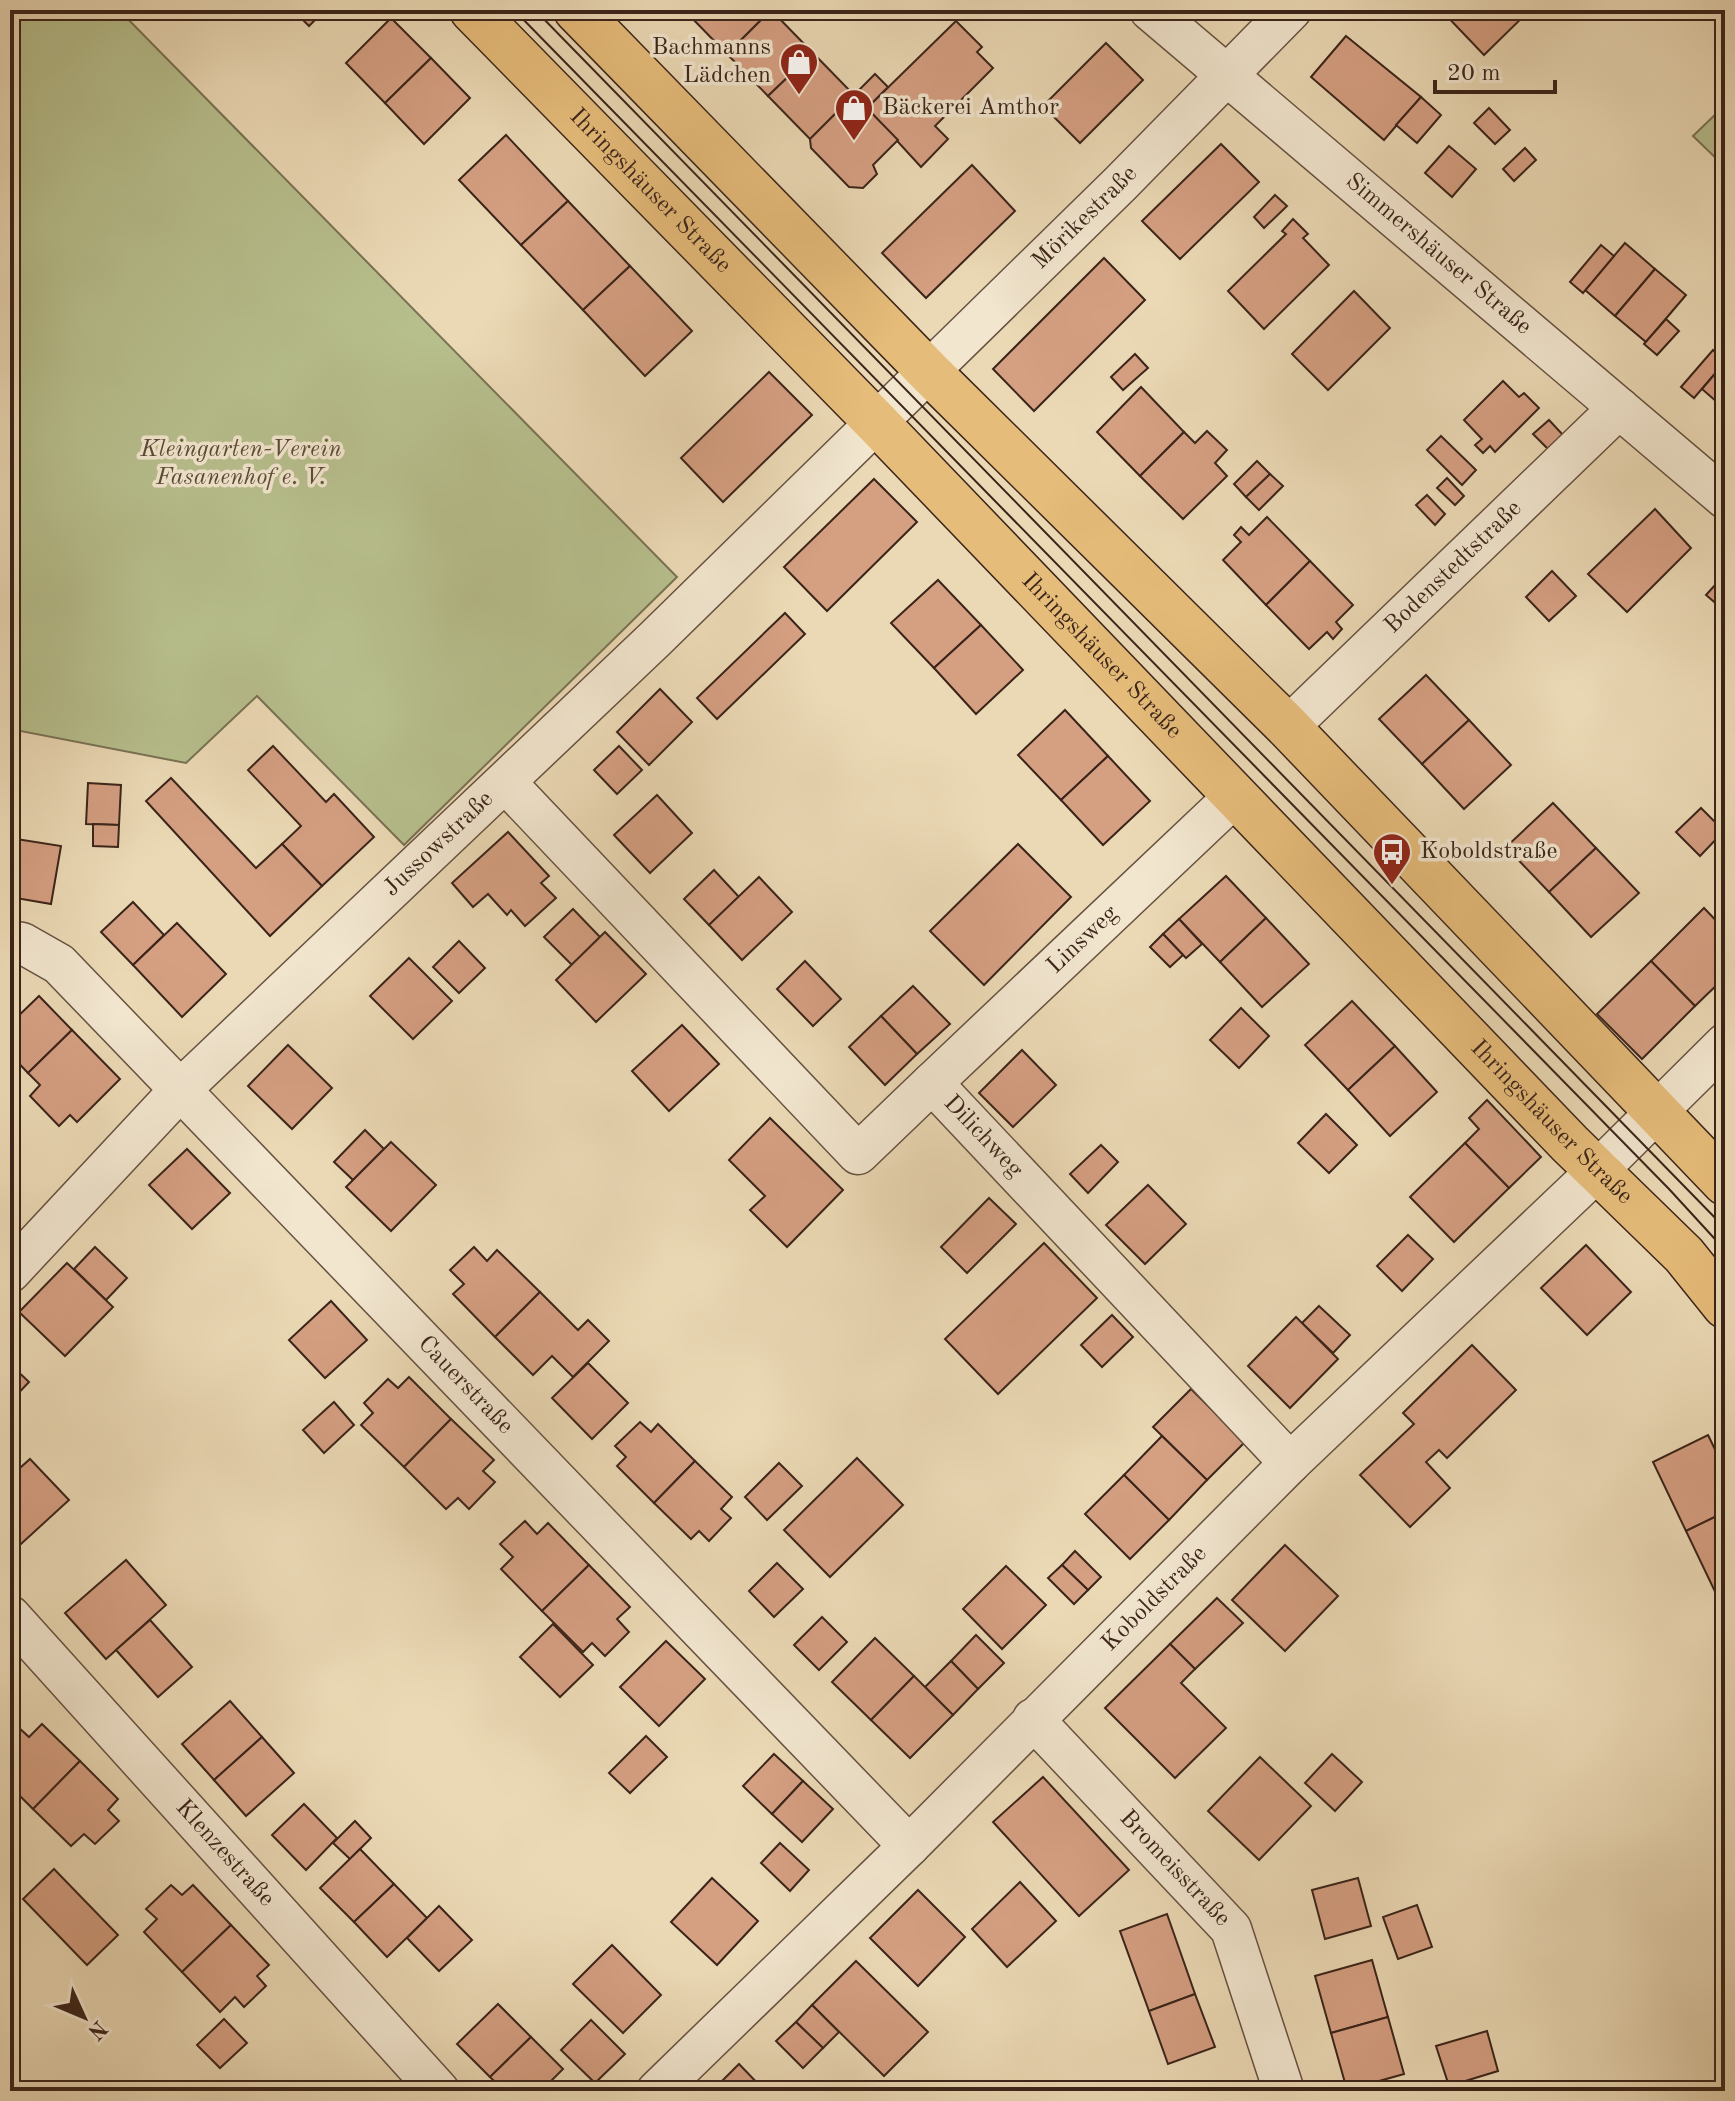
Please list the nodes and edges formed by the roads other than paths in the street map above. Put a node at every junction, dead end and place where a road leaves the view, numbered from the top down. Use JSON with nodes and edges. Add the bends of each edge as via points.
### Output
{"nodes":[{"id":1,"x":472,"y":10,"type":"edge"},
{"id":2,"x":576,"y":10,"type":"edge"},
{"id":3,"x":1150,"y":10,"type":"edge"},
{"id":4,"x":1291,"y":10,"type":"edge"},
{"id":5,"x":1225,"y":75,"type":"junction"},
{"id":6,"x":928,"y":371,"type":"junction"},
{"id":7,"x":1619,"y":408,"type":"junction"},
{"id":8,"x":876,"y":422,"type":"junction"},
{"id":9,"x":1725,"y":498,"type":"edge"},
{"id":10,"x":1288,"y":727,"type":"junction"},
{"id":11,"x":506,"y":783,"type":"junction"},
{"id":12,"x":1234,"y":797,"type":"junction"},
{"id":13,"x":10,"y":941,"type":"edge"},
{"id":14,"x":1725,"y":1044,"type":"edge"},
{"id":15,"x":932,"y":1083,"type":"junction"},
{"id":16,"x":181,"y":1089,"type":"junction"},
{"id":17,"x":1658,"y":1110,"type":"junction"},
{"id":18,"x":1598,"y":1170,"type":"junction"},
{"id":19,"x":1725,"y":1183,"type":"edge"},
{"id":20,"x":10,"y":1272,"type":"edge"},
{"id":21,"x":1725,"y":1306,"type":"edge"},
{"id":22,"x":1290,"y":1463,"type":"junction"},
{"id":23,"x":10,"y":1616,"type":"edge"},
{"id":24,"x":1033,"y":1719,"type":"junction"},
{"id":25,"x":909,"y":1846,"type":"junction"},
{"id":26,"x":439,"y":2091,"type":"edge"},
{"id":27,"x":657,"y":2091,"type":"edge"},
{"id":28,"x":1284,"y":2091,"type":"edge"}],
"edges":[{"from":1,"to":8,"type":"main road","name":"Ihringshäuser Straße"},
{"from":2,"to":6,"type":"main road"},
{"from":3,"to":5,"type":"street","name":"Simmershäuser Straße"},
{"from":4,"to":5,"type":"street","name":"Mörikestraße"},
{"from":5,"to":6,"type":"street","name":"Mörikestraße"},
{"from":5,"to":7,"type":"street","name":"Simmershäuser Straße"},
{"from":6,"to":8,"type":"street","name":"Mörikestraße"},
{"from":6,"to":10,"type":"main road"},
{"from":7,"to":9,"type":"street","name":"Simmershäuser Straße"},
{"from":7,"to":10,"type":"street","name":"Bodenstedtstraße"},
{"from":8,"to":11,"type":"street","name":"Jussowstraße"},
{"from":8,"to":12,"type":"main road","name":"Ihringshäuser Straße"},
{"from":10,"to":17,"type":"main road"},
{"from":11,"to":15,"type":"street","name":"Dilichweg","via":[[858,1154]]},
{"from":11,"to":16,"type":"street","name":"Jussowstraße"},
{"from":12,"to":15,"type":"street","name":"Linsweg"},
{"from":12,"to":18,"type":"main road","name":"Ihringshäuser Straße"},
{"from":13,"to":16,"type":"street","name":"Cauerstraße","via":[[59,964]]},
{"from":14,"to":17,"type":"street","name":"Koboldstraße"},
{"from":15,"to":22,"type":"street","name":"Dilichweg"},
{"from":16,"to":20,"type":"street","name":"Jussowstraße"},
{"from":16,"to":25,"type":"street","name":"Cauerstraße"},
{"from":17,"to":18,"type":"street","name":"Koboldstraße"},
{"from":17,"to":19,"type":"main road"},
{"from":18,"to":21,"type":"main road","name":"Ihringshäuser Straße","via":[[1684,1255]]},
{"from":18,"to":22,"type":"street","name":"Koboldstraße"},
{"from":22,"to":24,"type":"street","name":"Koboldstraße"},
{"from":23,"to":26,"type":"street","name":"Klenzestraße"},
{"from":24,"to":25,"type":"street","name":"Koboldstraße"},
{"from":24,"to":28,"type":"street","name":"Bromeisstraße","via":[[1231,1929]]},
{"from":25,"to":27,"type":"street","name":"Koboldstraße"}]}
